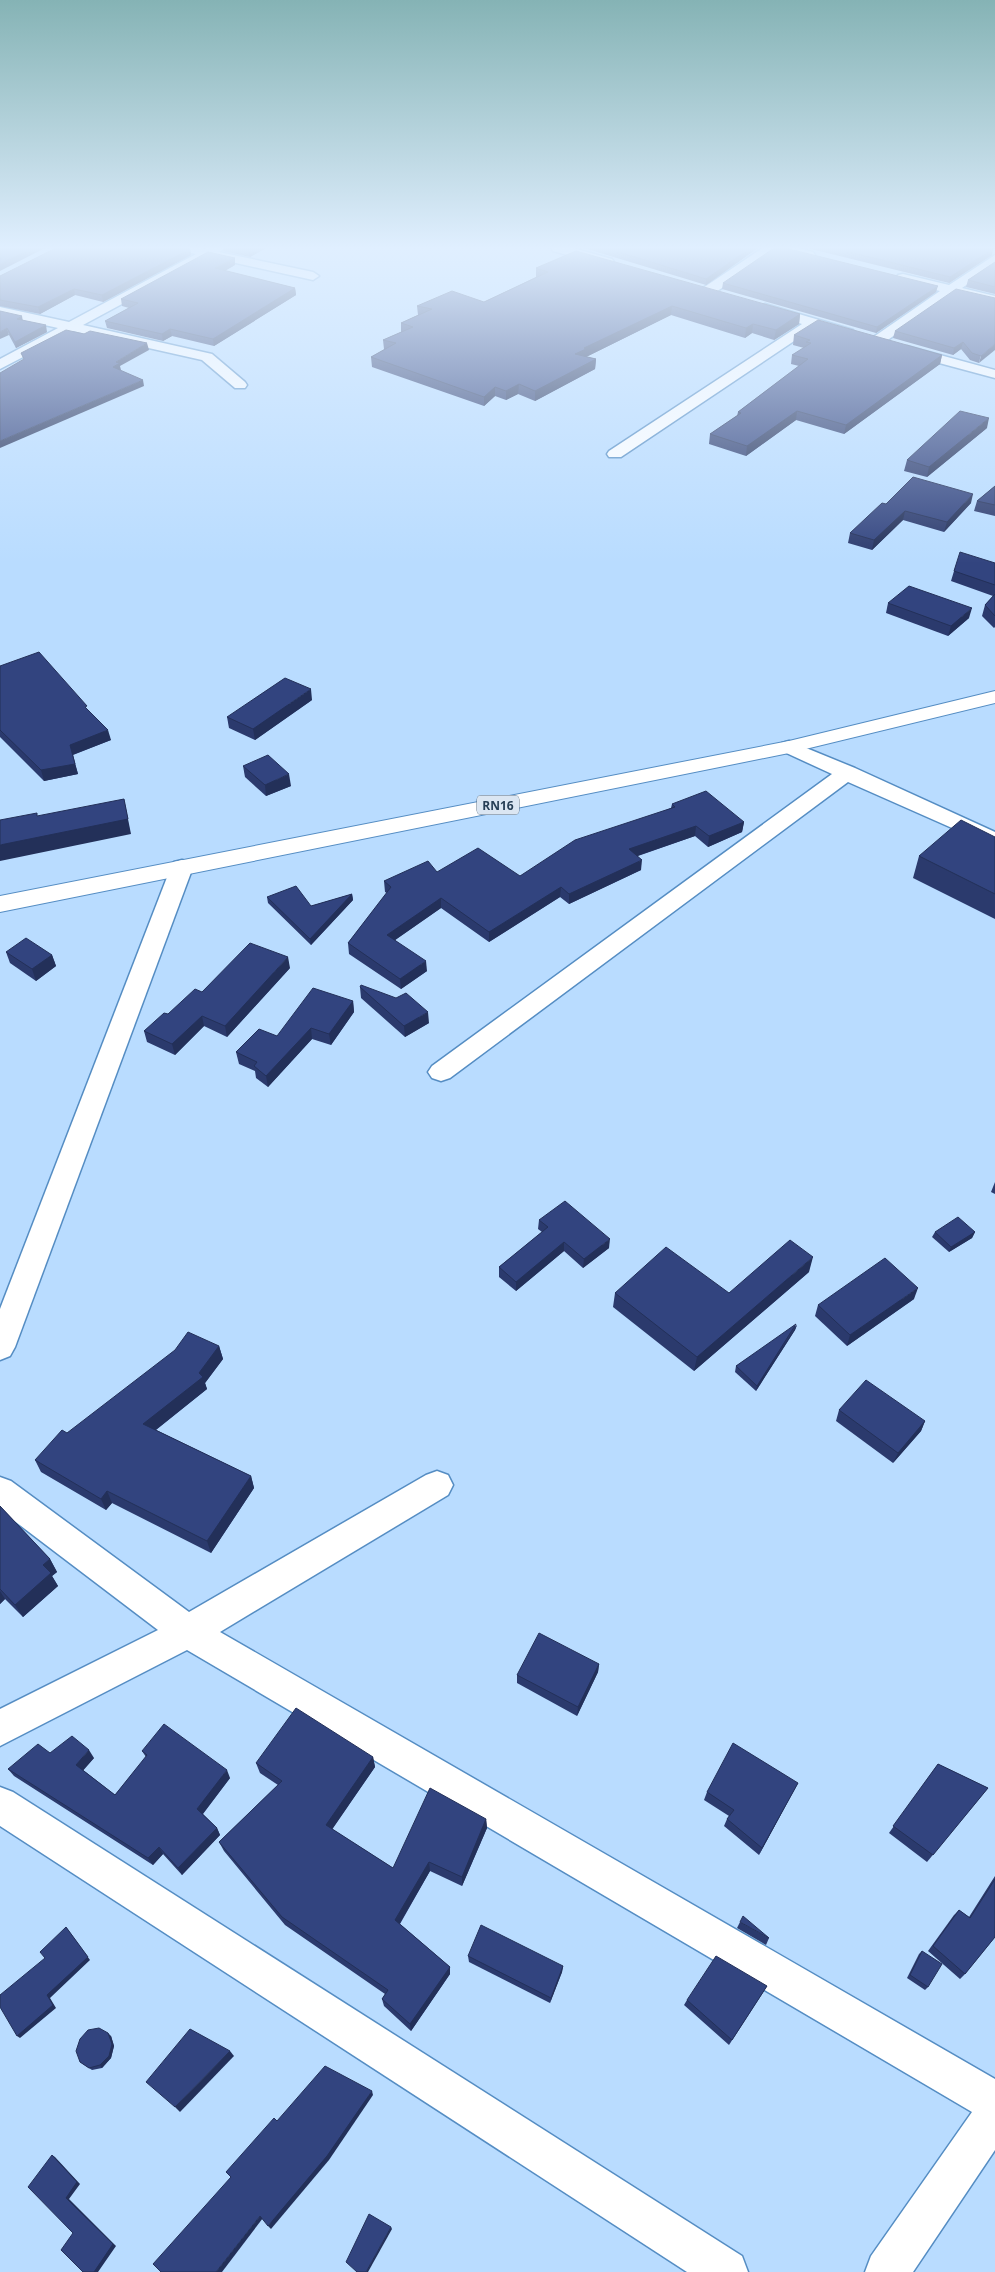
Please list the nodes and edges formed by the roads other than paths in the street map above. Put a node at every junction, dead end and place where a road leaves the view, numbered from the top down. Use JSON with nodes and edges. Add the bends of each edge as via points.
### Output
{"nodes":[{"id":1,"x":25,"y":351,"type":"edge"},
{"id":2,"x":176,"y":351,"type":"edge"},
{"id":3,"x":770,"y":351,"type":"edge"},
{"id":4,"x":912,"y":351,"type":"edge"},
{"id":5,"x":0,"y":365,"type":"edge"},
{"id":6,"x":995,"y":374,"type":"edge"},
{"id":7,"x":240,"y":385,"type":"dead end"},
{"id":8,"x":615,"y":454,"type":"dead end"},
{"id":9,"x":995,"y":697,"type":"edge"},
{"id":10,"x":790,"y":747,"type":"junction"},
{"id":11,"x":848,"y":772,"type":"junction"},
{"id":12,"x":995,"y":840,"type":"edge"},
{"id":13,"x":182,"y":867,"type":"junction"},
{"id":14,"x":0,"y":904,"type":"edge"},
{"id":15,"x":441,"y":1072,"type":"dead end"},
{"id":16,"x":0,"y":1347,"type":"edge"},
{"id":17,"x":437,"y":1485,"type":"dead end"},
{"id":18,"x":0,"y":1491,"type":"edge"},
{"id":19,"x":188,"y":1632,"type":"junction"},
{"id":20,"x":0,"y":1728,"type":"edge"},
{"id":21,"x":0,"y":1805,"type":"edge"},
{"id":22,"x":995,"y":2102,"type":"edge"},
{"id":23,"x":995,"y":2114,"type":"edge"},
{"id":24,"x":726,"y":2272,"type":"edge"},
{"id":25,"x":887,"y":2272,"type":"edge"}],
"edges":[{"from":1,"to":5,"type":"street"},
{"from":2,"to":7,"type":"street","via":[[207,358]]},
{"from":3,"to":8,"type":"street"},
{"from":4,"to":6,"type":"street"},
{"from":9,"to":10,"type":"main road","number":"RN16"},
{"from":10,"to":11,"type":"street"},
{"from":10,"to":13,"type":"main road","number":"RN16"},
{"from":11,"to":12,"type":"street"},
{"from":11,"to":15,"type":"street"},
{"from":13,"to":14,"type":"main road","number":"RN16"},
{"from":13,"to":16,"type":"street"},
{"from":17,"to":19,"type":"street"},
{"from":18,"to":19,"type":"street"},
{"from":19,"to":20,"type":"street"},
{"from":19,"to":22,"type":"street"},
{"from":21,"to":24,"type":"street"},
{"from":23,"to":25,"type":"street"}]}
